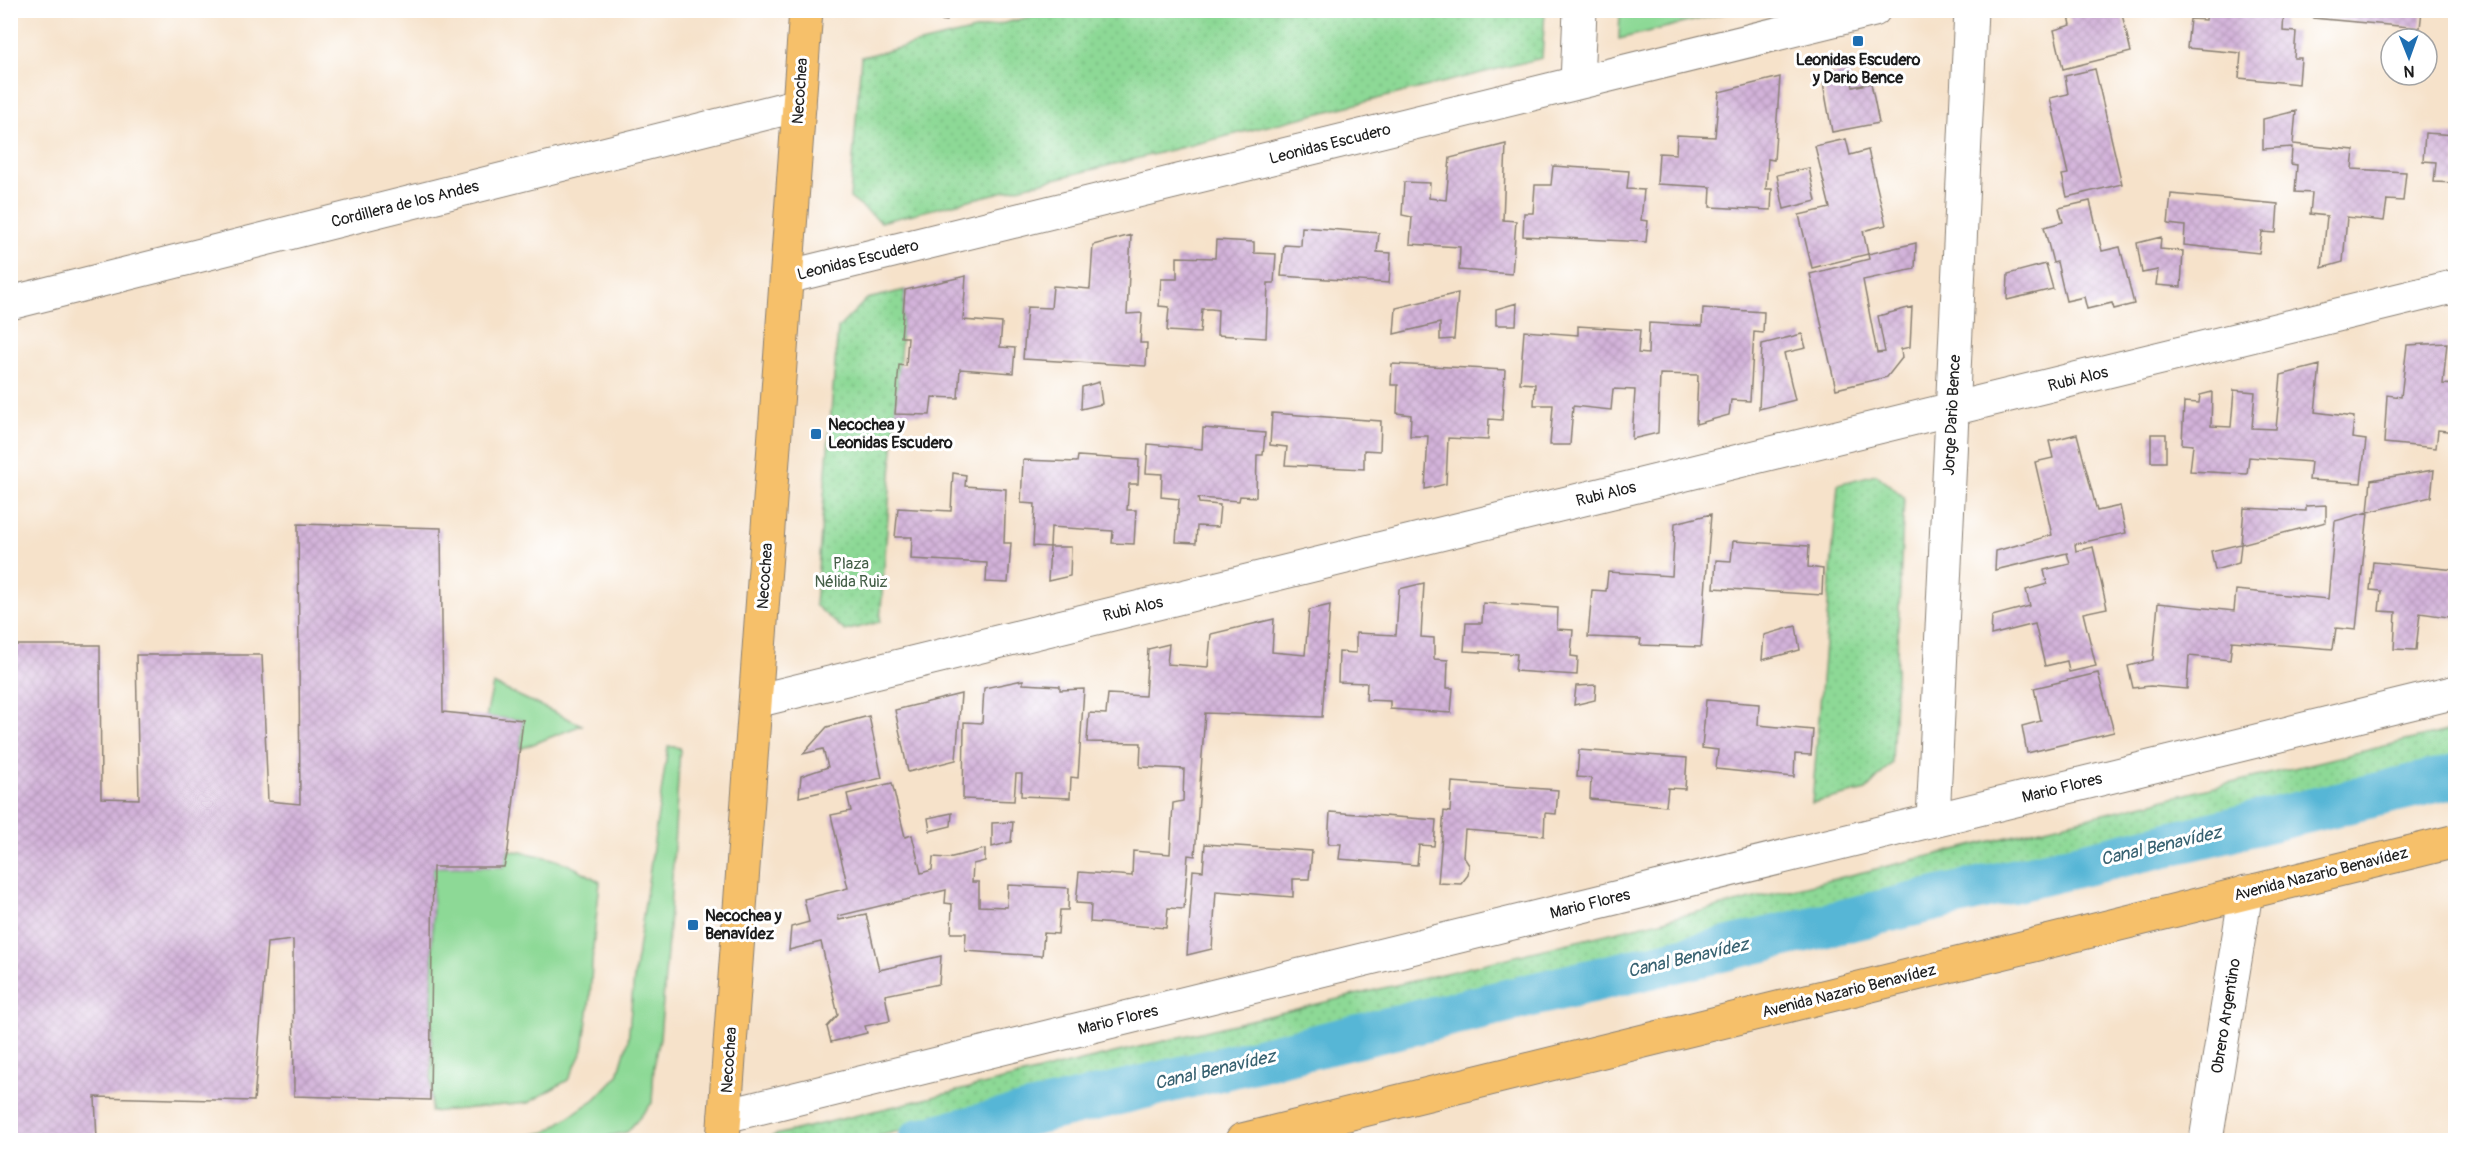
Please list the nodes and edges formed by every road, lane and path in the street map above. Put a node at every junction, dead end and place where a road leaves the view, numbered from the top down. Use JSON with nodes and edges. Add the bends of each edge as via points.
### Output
{"nodes":[{"id":1,"x":806,"y":10,"type":"edge"},
{"id":2,"x":1580,"y":10,"type":"edge"},
{"id":3,"x":1874,"y":10,"type":"edge"},
{"id":4,"x":1971,"y":10,"type":"edge"},
{"id":5,"x":1577,"y":83,"type":"junction"},
{"id":6,"x":799,"y":105,"type":"junction"},
{"id":7,"x":787,"y":277,"type":"junction"},
{"id":8,"x":2456,"y":286,"type":"edge"},
{"id":9,"x":10,"y":303,"type":"edge"},
{"id":10,"x":1952,"y":409,"type":"junction"},
{"id":11,"x":2456,"y":692,"type":"edge"},
{"id":12,"x":756,"y":701,"type":"junction"},
{"id":13,"x":1933,"y":820,"type":"junction"},
{"id":14,"x":2456,"y":841,"type":"edge"},
{"id":15,"x":2246,"y":892,"type":"junction"},
{"id":16,"x":724,"y":1128,"type":"edge"},
{"id":17,"x":1242,"y":1140,"type":"edge"},
{"id":18,"x":2206,"y":1140,"type":"edge"}],
"edges":[{"from":1,"to":6,"type":"main road","name":"Necochea"},
{"from":2,"to":5,"type":"street"},
{"from":3,"to":5,"type":"street","name":"Leonidas Escudero"},
{"from":4,"to":10,"type":"street","name":"Jorge Dario Bence"},
{"from":5,"to":7,"type":"street","name":"Leonidas Escudero"},
{"from":6,"to":7,"type":"main road","name":"Necochea"},
{"from":6,"to":9,"type":"street","name":"Cordillera de los Andes"},
{"from":7,"to":12,"type":"main road","name":"Necochea"},
{"from":8,"to":10,"type":"street","name":"Rubi Alos"},
{"from":10,"to":12,"type":"street","name":"Rubi Alos"},
{"from":10,"to":13,"type":"street","name":"Jorge Dario Bence"},
{"from":11,"to":13,"type":"street","name":"Mario Flores"},
{"from":12,"to":16,"type":"main road","name":"Necochea"},
{"from":13,"to":16,"type":"street","name":"Mario Flores"},
{"from":14,"to":15,"type":"main road","name":"Avenida Nazario Benavídez"},
{"from":15,"to":17,"type":"main road","name":"Avenida Nazario Benavídez"},
{"from":15,"to":18,"type":"street","name":"Obrero Argentino"}]}
